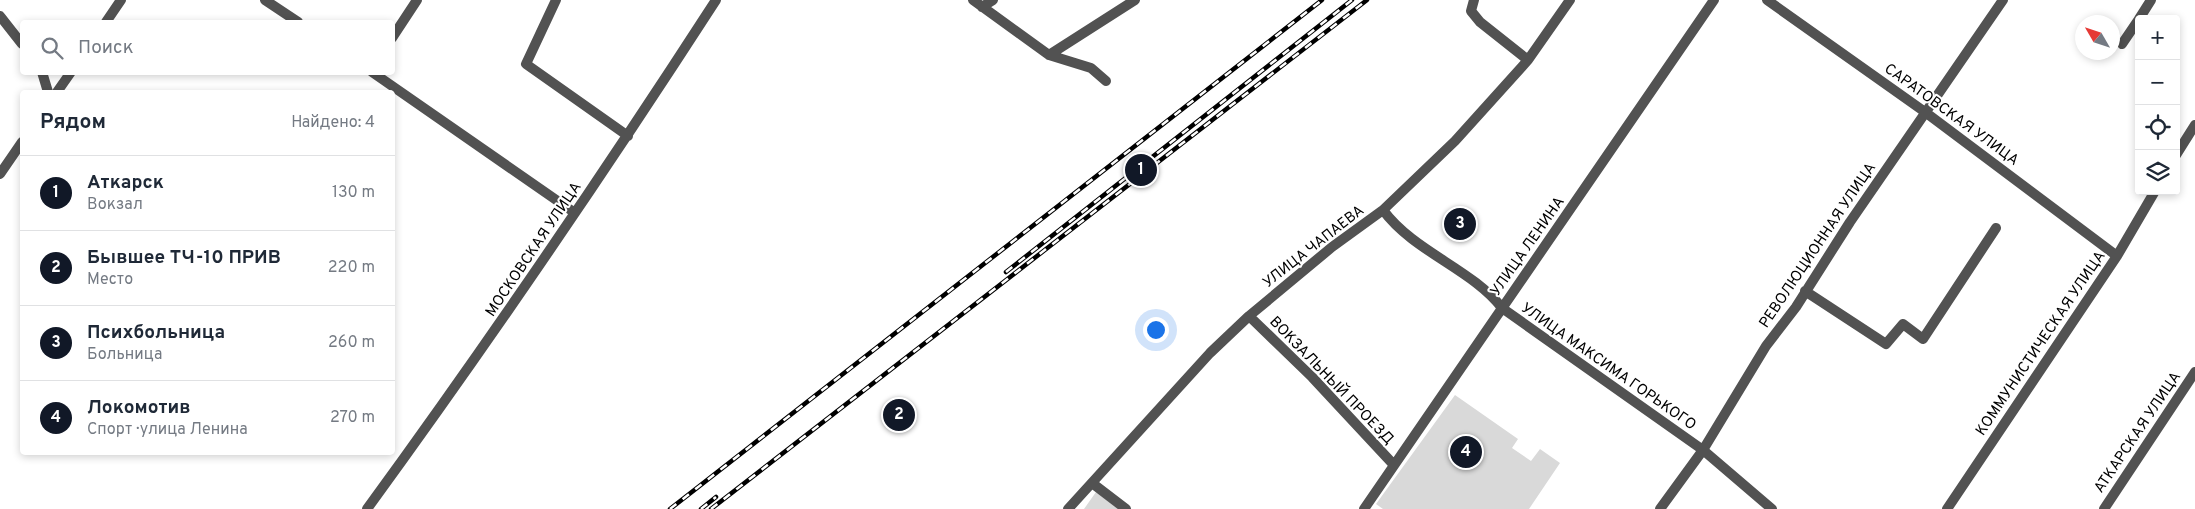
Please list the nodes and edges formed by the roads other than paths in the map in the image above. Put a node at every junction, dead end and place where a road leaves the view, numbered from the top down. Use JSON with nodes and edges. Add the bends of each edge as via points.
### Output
{"nodes":[{"id":1,"x":121,"y":0,"type":"edge"},
{"id":2,"x":265,"y":0,"type":"edge"},
{"id":3,"x":417,"y":0,"type":"edge"},
{"id":4,"x":556,"y":0,"type":"edge"},
{"id":5,"x":716,"y":0,"type":"edge"},
{"id":6,"x":973,"y":0,"type":"edge"},
{"id":7,"x":993,"y":0,"type":"edge"},
{"id":8,"x":1135,"y":0,"type":"edge"},
{"id":9,"x":1474,"y":0,"type":"edge"},
{"id":10,"x":1570,"y":0,"type":"edge"},
{"id":11,"x":1714,"y":0,"type":"edge"},
{"id":12,"x":1767,"y":0,"type":"edge"},
{"id":13,"x":2003,"y":0,"type":"edge"},
{"id":14,"x":2152,"y":0,"type":"edge"},
{"id":15,"x":982,"y":6,"type":"junction"},
{"id":16,"x":2142,"y":15,"type":"edge"},
{"id":17,"x":0,"y":16,"type":"edge"},
{"id":18,"x":107,"y":20,"type":"edge"},
{"id":19,"x":295,"y":20,"type":"edge"},
{"id":20,"x":2135,"y":25,"type":"edge"},
{"id":21,"x":395,"y":33,"type":"edge"},
{"id":22,"x":20,"y":41,"type":"edge"},
{"id":23,"x":2122,"y":44,"type":"dead end"},
{"id":24,"x":1049,"y":56,"type":"junction"},
{"id":25,"x":1528,"y":60,"type":"junction"},
{"id":26,"x":43,"y":75,"type":"edge"},
{"id":27,"x":69,"y":75,"type":"edge"},
{"id":28,"x":376,"y":75,"type":"edge"},
{"id":29,"x":1106,"y":81,"type":"dead end"},
{"id":30,"x":47,"y":90,"type":"edge"},
{"id":31,"x":58,"y":90,"type":"edge"},
{"id":32,"x":1925,"y":112,"type":"junction"},
{"id":33,"x":2195,"y":125,"type":"edge"},
{"id":34,"x":628,"y":136,"type":"junction"},
{"id":35,"x":20,"y":145,"type":"edge"},
{"id":36,"x":2179,"y":150,"type":"edge"},
{"id":37,"x":0,"y":174,"type":"edge"},
{"id":38,"x":2153,"y":195,"type":"edge"},
{"id":39,"x":1383,"y":210,"type":"junction"},
{"id":40,"x":575,"y":213,"type":"junction"},
{"id":41,"x":1996,"y":228,"type":"dead end"},
{"id":42,"x":2117,"y":256,"type":"junction"},
{"id":43,"x":1805,"y":291,"type":"junction"},
{"id":44,"x":1502,"y":308,"type":"junction"},
{"id":45,"x":1249,"y":316,"type":"junction"},
{"id":46,"x":2195,"y":372,"type":"edge"},
{"id":47,"x":1703,"y":450,"type":"junction"},
{"id":48,"x":1394,"y":464,"type":"junction"},
{"id":49,"x":1092,"y":483,"type":"junction"},
{"id":50,"x":367,"y":509,"type":"edge"},
{"id":51,"x":1068,"y":509,"type":"edge"},
{"id":52,"x":1126,"y":509,"type":"edge"},
{"id":53,"x":1364,"y":509,"type":"edge"},
{"id":54,"x":1660,"y":509,"type":"edge"},
{"id":55,"x":1772,"y":509,"type":"edge"},
{"id":56,"x":1947,"y":509,"type":"edge"},
{"id":57,"x":2104,"y":509,"type":"edge"}],
"edges":[{"from":1,"to":18,"type":"street"},
{"from":2,"to":19,"type":"street"},
{"from":3,"to":21,"type":"street"},
{"from":4,"to":34,"type":"street","via":[[526,64]]},
{"from":5,"to":34,"type":"street","name":"МОСКОВСКАЯ УЛИЦА"},
{"from":6,"to":15,"type":"street"},
{"from":7,"to":15,"type":"street"},
{"from":8,"to":24,"type":"street"},
{"from":9,"to":25,"type":"street","via":[[1471,11],[1480,22]]},
{"from":10,"to":25,"type":"street","name":"УЛИЦА ЧАПАЕВА"},
{"from":11,"to":44,"type":"street","name":"УЛИЦА ЛЕНИНА"},
{"from":12,"to":32,"type":"street","name":"САРАТОВСКАЯ УЛИЦА"},
{"from":13,"to":32,"type":"street","name":"РЕВОЛЮЦИОННАЯ УЛИЦА"},
{"from":14,"to":16,"type":"street"},
{"from":15,"to":24,"type":"street"},
{"from":17,"to":22,"type":"street"},
{"from":20,"to":23,"type":"street"},
{"from":24,"to":29,"type":"street","via":[[1091,68]]},
{"from":25,"to":39,"type":"street","name":"УЛИЦА ЧАПАЕВА","via":[[1455,141]]},
{"from":26,"to":30,"type":"street"},
{"from":27,"to":31,"type":"street"},
{"from":28,"to":40,"type":"street"},
{"from":32,"to":42,"type":"street","name":"САРАТОВСКАЯ УЛИЦА"},
{"from":32,"to":43,"type":"street","name":"РЕВОЛЮЦИОННАЯ УЛИЦА"},
{"from":33,"to":36,"type":"street"},
{"from":34,"to":40,"type":"street","name":"МОСКОВСКАЯ УЛИЦА"},
{"from":35,"to":37,"type":"street"},
{"from":38,"to":42,"type":"street","name":"КОММУНИСТИЧЕСКАЯ УЛИЦА"},
{"from":39,"to":44,"type":"street","name":"УЛИЦА МАКСИМА ГОРЬКОГО","via":[[1393,223],[1492,296]]},
{"from":39,"to":45,"type":"street","name":"УЛИЦА ЧАПАЕВА"},
{"from":40,"to":50,"type":"street","name":"МОСКОВСКАЯ УЛИЦА","via":[[459,383]]},
{"from":41,"to":43,"type":"street","via":[[1923,339],[1903,324],[1886,344]]},
{"from":42,"to":56,"type":"street","name":"КОММУНИСТИЧЕСКАЯ УЛИЦА"},
{"from":43,"to":47,"type":"street","name":"РЕВОЛЮЦИОННАЯ УЛИЦА","via":[[1766,346]]},
{"from":44,"to":47,"type":"street","name":"УЛИЦА МАКСИМА ГОРЬКОГО"},
{"from":44,"to":48,"type":"street","name":"УЛИЦА ЛЕНИНА"},
{"from":45,"to":48,"type":"street","name":"ВОКЗАЛЬНЫЙ ПРОЕЗД"},
{"from":45,"to":49,"type":"street","name":"УЛИЦА ЧАПАЕВА","via":[[1210,353]]},
{"from":46,"to":57,"type":"street","name":"АТКАРСКАЯ УЛИЦА"},
{"from":47,"to":54,"type":"street","name":"РЕВОЛЮЦИОННАЯ УЛИЦА"},
{"from":47,"to":55,"type":"street","name":"УЛИЦА МАКСИМА ГОРЬКОГО"},
{"from":48,"to":53,"type":"street","name":"УЛИЦА ЛЕНИНА"},
{"from":49,"to":51,"type":"street","name":"УЛИЦА ЧАПАЕВА"},
{"from":49,"to":52,"type":"street"}]}
